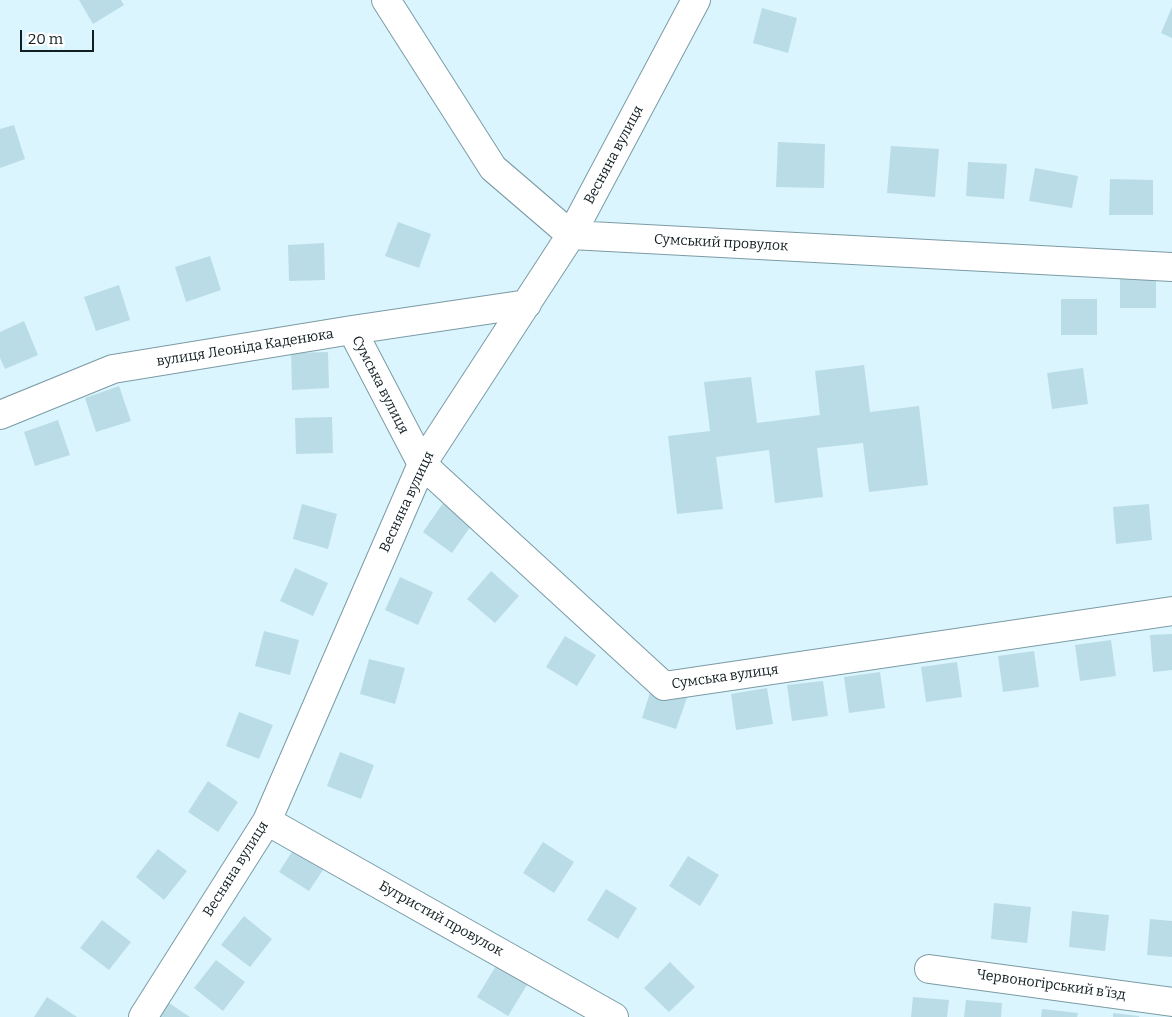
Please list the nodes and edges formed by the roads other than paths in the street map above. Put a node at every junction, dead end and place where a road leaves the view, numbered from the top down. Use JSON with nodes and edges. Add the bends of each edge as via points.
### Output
{"nodes":[{"id":1,"x":386,"y":0,"type":"edge"},
{"id":2,"x":696,"y":0,"type":"edge"},
{"id":3,"x":571,"y":235,"type":"junction"},
{"id":4,"x":1172,"y":267,"type":"edge"},
{"id":5,"x":527,"y":304,"type":"junction"},
{"id":6,"x":352,"y":330,"type":"junction"},
{"id":7,"x":0,"y":415,"type":"edge"},
{"id":8,"x":422,"y":464,"type":"junction"},
{"id":9,"x":1172,"y":611,"type":"edge"},
{"id":10,"x":267,"y":821,"type":"junction"},
{"id":11,"x":929,"y":969,"type":"dead end"},
{"id":12,"x":1172,"y":1002,"type":"edge"},
{"id":13,"x":143,"y":1017,"type":"edge"},
{"id":14,"x":614,"y":1017,"type":"edge"}],
"edges":[{"from":1,"to":3,"type":"street","via":[[493,168]]},
{"from":2,"to":3,"type":"street","name":"Весняна вулиця"},
{"from":3,"to":4,"type":"street","name":"Сумський провулок"},
{"from":3,"to":5,"type":"street","name":"Весняна вулиця"},
{"from":5,"to":6,"type":"street","name":"вулиця Леоніда Каденюка"},
{"from":5,"to":8,"type":"street","name":"Весняна вулиця"},
{"from":6,"to":7,"type":"street","name":"вулиця Леоніда Каденюка","via":[[113,369]]},
{"from":6,"to":8,"type":"street","name":"Сумська вулиця"},
{"from":8,"to":9,"type":"street","name":"Сумська вулиця","via":[[664,686]]},
{"from":8,"to":10,"type":"street","name":"Весняна вулиця"},
{"from":10,"to":13,"type":"street","name":"Весняна вулиця"},
{"from":10,"to":14,"type":"street","name":"Бугристий провулок"},
{"from":11,"to":12,"type":"street","name":"Червоногірський в’їзд"}]}
